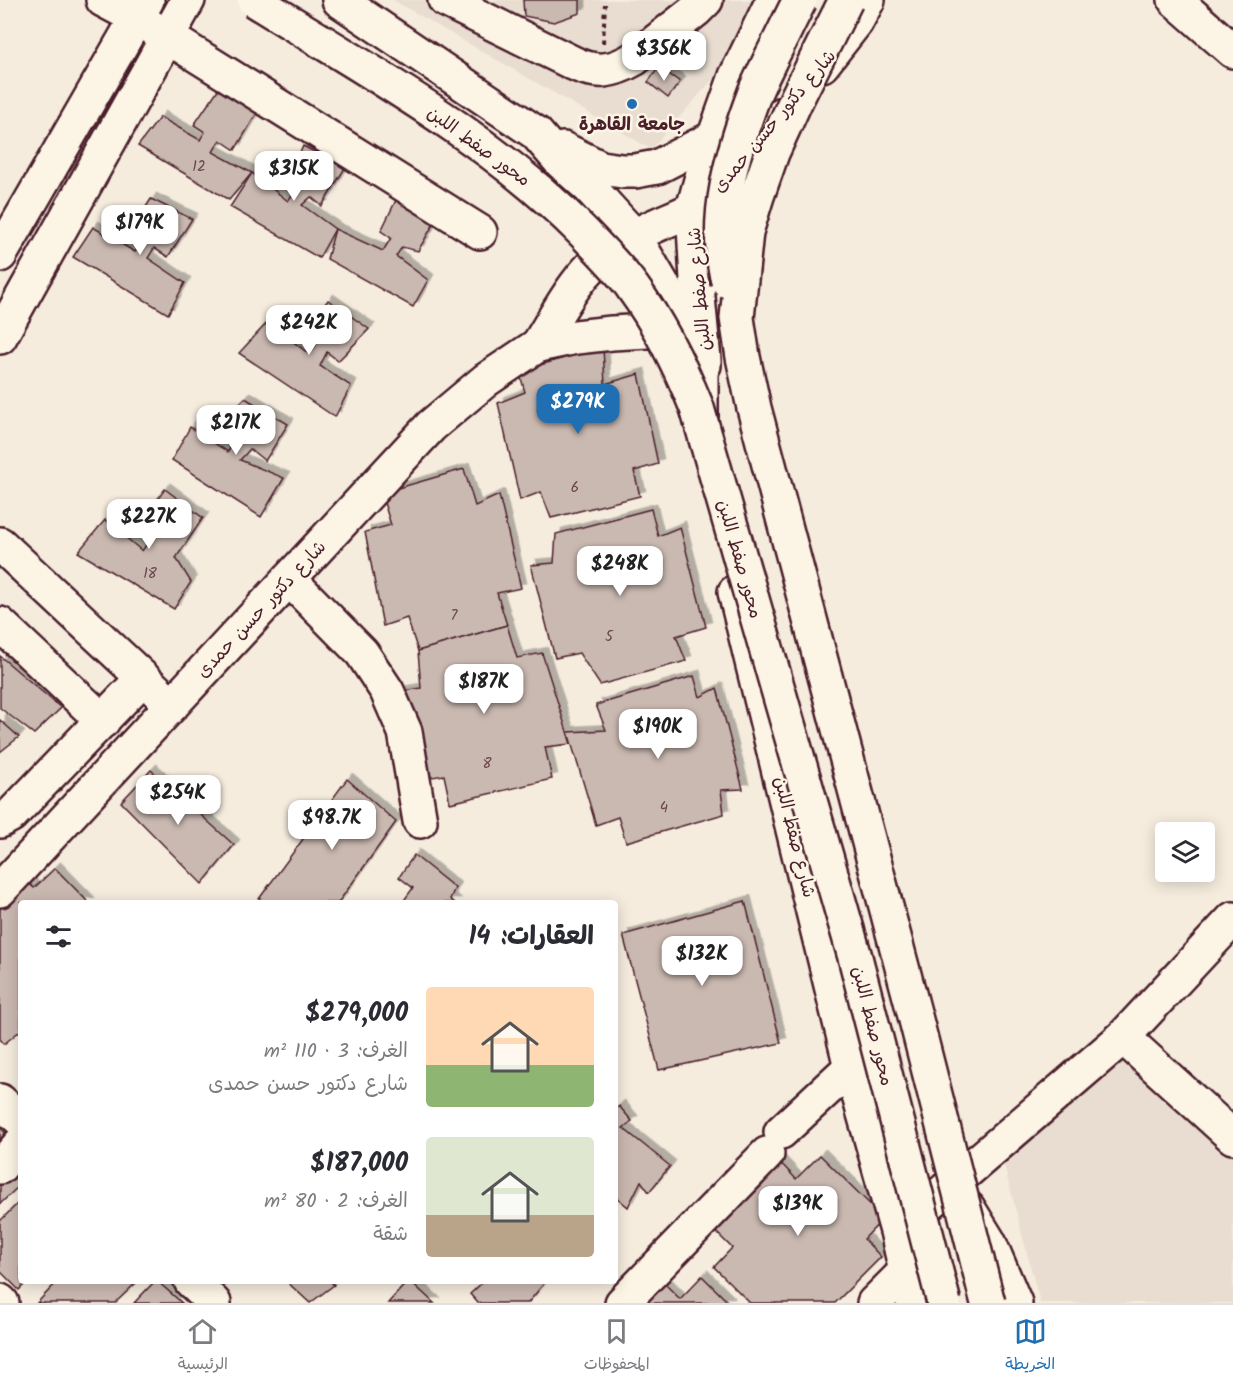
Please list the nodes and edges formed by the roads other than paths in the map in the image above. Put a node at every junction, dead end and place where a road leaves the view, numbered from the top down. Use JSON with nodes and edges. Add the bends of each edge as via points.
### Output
{"nodes":[{"id":1,"x":103,"y":0,"type":"edge"},
{"id":2,"x":188,"y":0,"type":"edge"},
{"id":3,"x":255,"y":0,"type":"edge"},
{"id":4,"x":339,"y":0,"type":"edge"},
{"id":5,"x":445,"y":0,"type":"edge"},
{"id":6,"x":706,"y":0,"type":"edge"},
{"id":7,"x":773,"y":0,"type":"edge"},
{"id":8,"x":800,"y":0,"type":"edge"},
{"id":9,"x":846,"y":0,"type":"edge"},
{"id":10,"x":868,"y":0,"type":"edge"},
{"id":11,"x":1175,"y":0,"type":"edge"},
{"id":12,"x":142,"y":9,"type":"edge"},
{"id":13,"x":167,"y":37,"type":"junction"},
{"id":14,"x":1233,"y":51,"type":"edge"},
{"id":15,"x":796,"y":98,"type":"junction"},
{"id":16,"x":536,"y":132,"type":"junction"},
{"id":17,"x":713,"y":138,"type":"junction"},
{"id":18,"x":693,"y":209,"type":"junction"},
{"id":19,"x":480,"y":232,"type":"dead end"},
{"id":20,"x":634,"y":237,"type":"junction"},
{"id":21,"x":0,"y":255,"type":"edge"},
{"id":22,"x":737,"y":318,"type":"junction"},
{"id":23,"x":684,"y":331,"type":"junction"},
{"id":24,"x":0,"y":337,"type":"edge"},
{"id":25,"x":538,"y":345,"type":"junction"},
{"id":26,"x":701,"y":368,"type":"junction"},
{"id":27,"x":0,"y":544,"type":"edge"},
{"id":28,"x":289,"y":579,"type":"junction"},
{"id":29,"x":0,"y":624,"type":"edge"},
{"id":30,"x":143,"y":678,"type":"junction"},
{"id":31,"x":172,"y":705,"type":"junction"},
{"id":32,"x":103,"y":721,"type":"junction"},
{"id":33,"x":0,"y":821,"type":"edge"},
{"id":34,"x":420,"y":821,"type":"dead end"},
{"id":35,"x":0,"y":890,"type":"edge"},
{"id":36,"x":1233,"y":919,"type":"edge"},
{"id":37,"x":1124,"y":1037,"type":"junction"},
{"id":38,"x":851,"y":1066,"type":"junction"},
{"id":39,"x":0,"y":1101,"type":"edge"},
{"id":40,"x":18,"y":1117,"type":"edge"},
{"id":41,"x":1233,"y":1137,"type":"edge"},
{"id":42,"x":18,"y":1146,"type":"edge"},
{"id":43,"x":0,"y":1167,"type":"edge"},
{"id":44,"x":961,"y":1195,"type":"junction"},
{"id":45,"x":897,"y":1231,"type":"junction"},
{"id":46,"x":906,"y":1272,"type":"junction"},
{"id":47,"x":194,"y":1284,"type":"edge"},
{"id":48,"x":623,"y":1293,"type":"edge"},
{"id":49,"x":214,"y":1303,"type":"edge"},
{"id":50,"x":874,"y":1303,"type":"edge"},
{"id":51,"x":913,"y":1303,"type":"edge"},
{"id":52,"x":944,"y":1303,"type":"edge"},
{"id":53,"x":988,"y":1303,"type":"edge"},
{"id":54,"x":1015,"y":1303,"type":"edge"}],
"edges":[{"from":1,"to":12,"type":"street"},
{"from":2,"to":13,"type":"street"},
{"from":3,"to":52,"type":"street","name":"محور صفط اللبن","bridge":true,"via":[[477,141],[529,181],[632,286],[681,370],[697,408],[852,946]]},
{"from":4,"to":16,"type":"street"},
{"from":5,"to":6,"type":"street","via":[[582,68],[602,71],[634,59]]},
{"from":7,"to":17,"type":"street","name":"شارع صفط اللبن","via":[[736,76]]},
{"from":8,"to":22,"type":"street","bridge":true,"via":[[756,90],[726,192],[722,229],[725,269]]},
{"from":9,"to":22,"type":"street","bridge":true,"via":[[772,153],[757,196],[746,232]]},
{"from":10,"to":15,"type":"street","name":"شارع دكتور حسن حمدى","via":[[856,22]]},
{"from":11,"to":14,"type":"street"},
{"from":12,"to":13,"type":"street"},
{"from":12,"to":21,"type":"street"},
{"from":13,"to":19,"type":"street"},
{"from":13,"to":24,"type":"street"},
{"from":15,"to":17,"type":"street"},
{"from":15,"to":18,"type":"street","name":"شارع دكتور حسن حمدى","via":[[738,170]]},
{"from":16,"to":17,"type":"street","via":[[601,168],[622,171],[657,167]]},
{"from":16,"to":20,"type":"street","name":"شارع صفط اللبن"},
{"from":17,"to":18,"type":"street","name":"شارع صفط اللبن"},
{"from":18,"to":20,"type":"street","name":"شارع دكتور حسن حمدى"},
{"from":18,"to":26,"type":"street","name":"شارع صفط اللبن","via":[[704,360]]},
{"from":20,"to":23,"type":"street","name":"شارع صفط اللبن","via":[[674,304]]},
{"from":20,"to":25,"type":"street","name":"شارع دكتور حسن حمدى","via":[[610,250],[586,271]]},
{"from":22,"to":44,"type":"street","bridge":true,"via":[[754,408]]},
{"from":23,"to":25,"type":"street","name":"شارع دكتور حسن حمدى","via":[[603,334]]},
{"from":23,"to":26,"type":"street","name":"شارع صفط اللبن","via":[[695,363]]},
{"from":25,"to":28,"type":"street","name":"شارع دكتور حسن حمدى","via":[[486,380],[431,426]]},
{"from":26,"to":38,"type":"street","name":"شارع صفط اللبن","via":[[700,434],[707,479]]},
{"from":27,"to":30,"type":"street"},
{"from":28,"to":31,"type":"street","name":"شارع دكتور حسن حمدى"},
{"from":28,"to":34,"type":"street","via":[[362,653],[387,691],[405,732]]},
{"from":29,"to":32,"type":"street"},
{"from":30,"to":31,"type":"street"},
{"from":30,"to":32,"type":"street"},
{"from":31,"to":35,"type":"street","name":"شارع دكتور حسن حمدى"},
{"from":32,"to":33,"type":"street","via":[[11,815]]},
{"from":36,"to":37,"type":"street"},
{"from":37,"to":41,"type":"street"},
{"from":37,"to":45,"type":"street"},
{"from":38,"to":45,"type":"street","name":"شارع صفط اللبن"},
{"from":38,"to":48,"type":"street"},
{"from":39,"to":40,"type":"street"},
{"from":42,"to":43,"type":"street"},
{"from":44,"to":53,"type":"street","bridge":true},
{"from":44,"to":54,"type":"street","via":[[989,1242]]},
{"from":45,"to":46,"type":"street","name":"شارع صفط اللبن"},
{"from":46,"to":50,"type":"street"},
{"from":46,"to":51,"type":"street","name":"شارع صفط اللبن"},
{"from":47,"to":49,"type":"street"}]}
